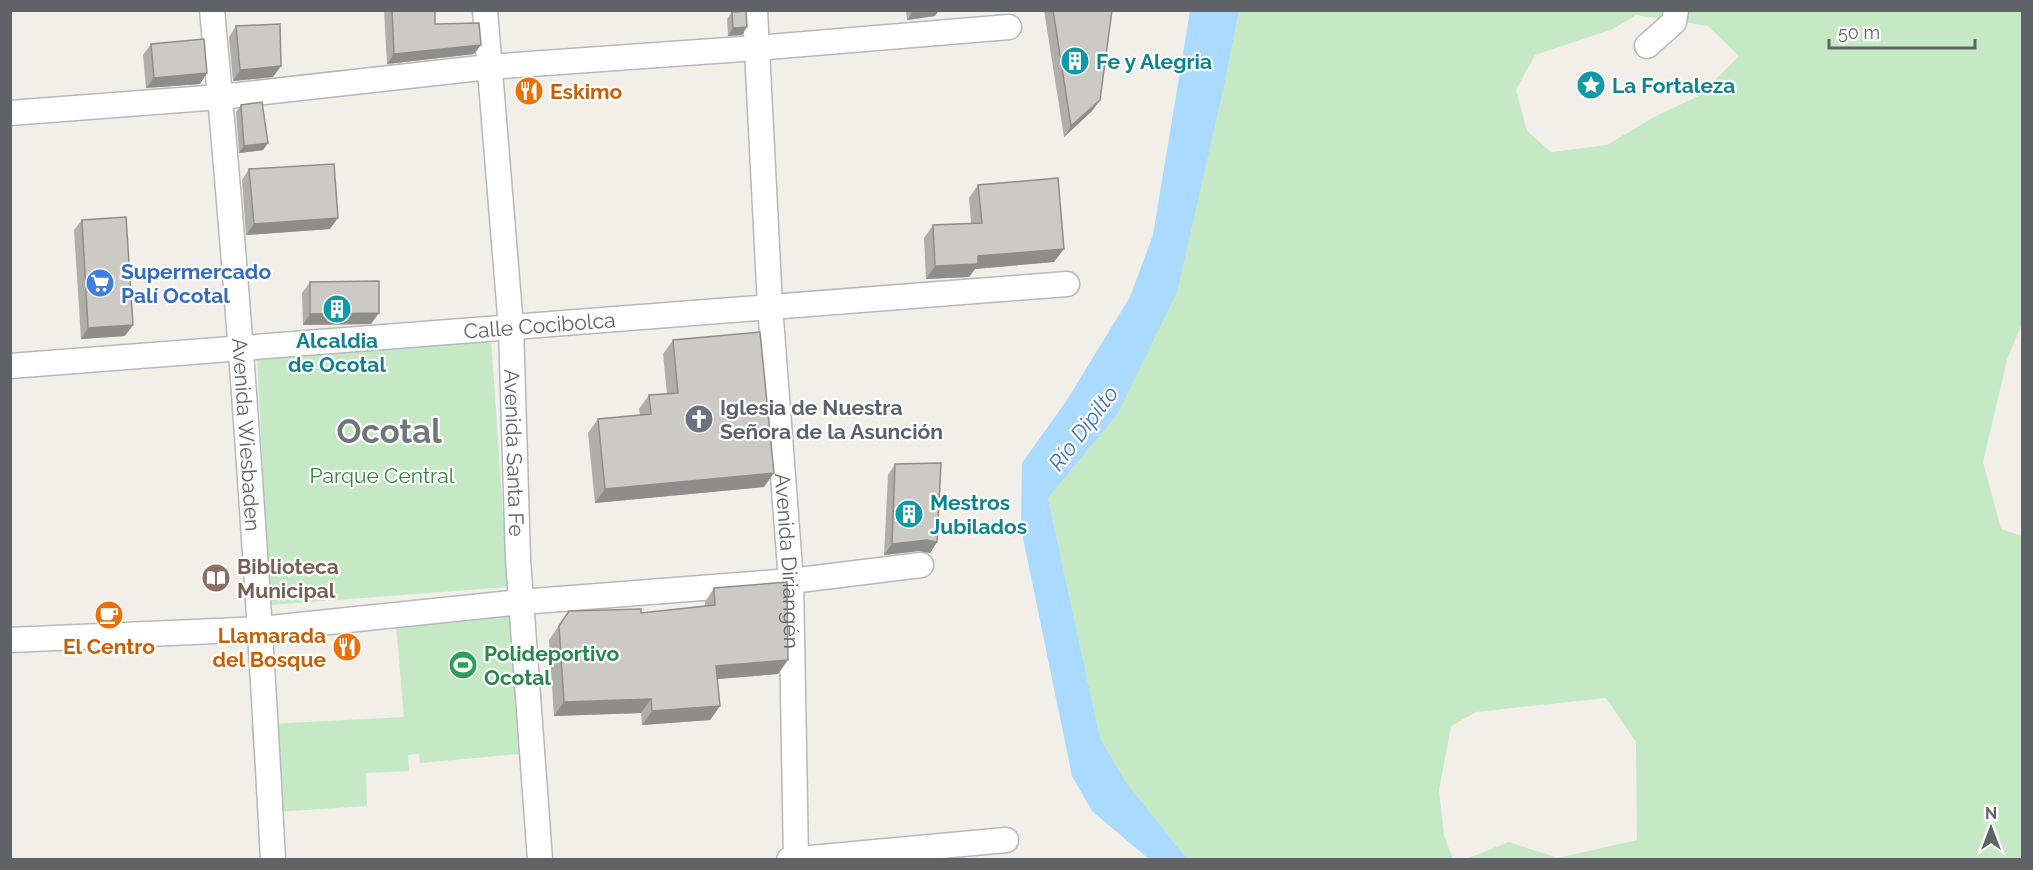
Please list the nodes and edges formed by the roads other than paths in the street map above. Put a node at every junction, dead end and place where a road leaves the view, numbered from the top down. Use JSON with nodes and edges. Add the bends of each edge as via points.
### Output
{"nodes":[{"id":1,"x":212,"y":10,"type":"edge"},
{"id":2,"x":485,"y":10,"type":"edge"},
{"id":3,"x":755,"y":10,"type":"edge"},
{"id":4,"x":1676,"y":10,"type":"edge"},
{"id":5,"x":1009,"y":27,"type":"dead end"},
{"id":6,"x":1647,"y":46,"type":"dead end"},
{"id":7,"x":756,"y":48,"type":"junction"},
{"id":8,"x":489,"y":67,"type":"junction"},
{"id":9,"x":220,"y":97,"type":"junction"},
{"id":10,"x":10,"y":113,"type":"edge"},
{"id":11,"x":1067,"y":284,"type":"dead end"},
{"id":12,"x":770,"y":306,"type":"junction"},
{"id":13,"x":512,"y":327,"type":"junction"},
{"id":14,"x":241,"y":348,"type":"junction"},
{"id":15,"x":10,"y":366,"type":"edge"},
{"id":16,"x":921,"y":565,"type":"dead end"},
{"id":17,"x":791,"y":581,"type":"junction"},
{"id":18,"x":522,"y":602,"type":"junction"},
{"id":19,"x":261,"y":629,"type":"junction"},
{"id":20,"x":10,"y":640,"type":"edge"},
{"id":21,"x":1006,"y":840,"type":"dead end"},
{"id":22,"x":793,"y":859,"type":"edge"},
{"id":23,"x":273,"y":860,"type":"edge"},
{"id":24,"x":540,"y":860,"type":"edge"}],
"edges":[{"from":1,"to":9,"type":"street","name":"Avenida Wiesbaden"},
{"from":2,"to":8,"type":"street","name":"Avenida Santa Fe"},
{"from":3,"to":7,"type":"street","name":"Avenida Diriangén"},
{"from":4,"to":6,"type":"street","via":[[1674,22]]},
{"from":5,"to":7,"type":"street"},
{"from":7,"to":8,"type":"street"},
{"from":7,"to":12,"type":"street","name":"Avenida Diriangén"},
{"from":8,"to":9,"type":"street"},
{"from":8,"to":13,"type":"street","name":"Avenida Santa Fe"},
{"from":9,"to":10,"type":"street"},
{"from":9,"to":14,"type":"street","name":"Avenida Wiesbaden"},
{"from":11,"to":12,"type":"street","name":"Calle Cocibolca"},
{"from":12,"to":13,"type":"street","name":"Calle Cocibolca"},
{"from":12,"to":17,"type":"street","name":"Avenida Diriangén"},
{"from":13,"to":14,"type":"street","name":"Calle Cocibolca"},
{"from":13,"to":18,"type":"street","name":"Avenida Santa Fe"},
{"from":14,"to":15,"type":"street","name":"Calle Cocibolca"},
{"from":14,"to":19,"type":"street","name":"Avenida Wiesbaden"},
{"from":16,"to":17,"type":"street"},
{"from":17,"to":18,"type":"street"},
{"from":17,"to":22,"type":"street","name":"Avenida Diriangén"},
{"from":18,"to":19,"type":"street"},
{"from":18,"to":24,"type":"street","name":"Avenida Santa Fe"},
{"from":19,"to":20,"type":"street"},
{"from":19,"to":23,"type":"street","name":"Avenida Wiesbaden"},
{"from":21,"to":22,"type":"street"}]}
